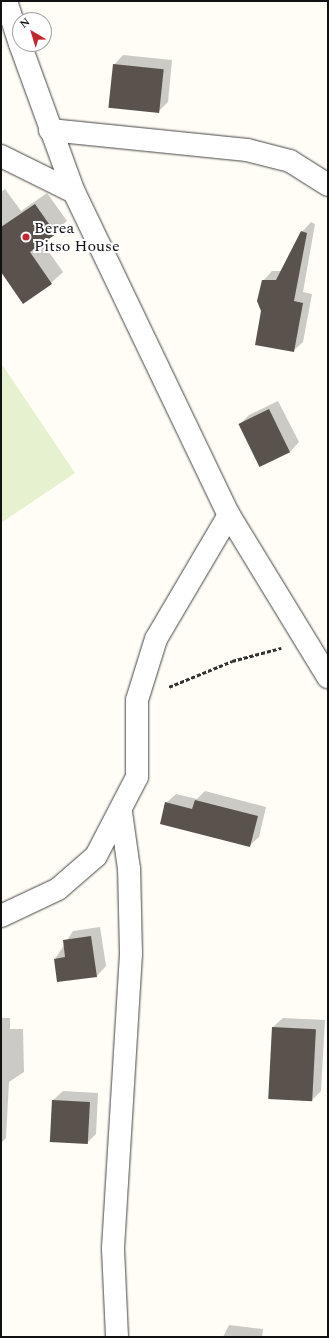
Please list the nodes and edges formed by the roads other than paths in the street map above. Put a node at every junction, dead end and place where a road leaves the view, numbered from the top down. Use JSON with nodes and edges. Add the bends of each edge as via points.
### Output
{"nodes":[{"id":1,"x":6,"y":1,"type":"edge"},
{"id":2,"x":12,"y":19,"type":"edge"},
{"id":3,"x":23,"y":52,"type":"edge"},
{"id":4,"x":50,"y":130,"type":"junction"},
{"id":5,"x":1,"y":156,"type":"edge"},
{"id":6,"x":328,"y":184,"type":"edge"},
{"id":7,"x":74,"y":192,"type":"junction"},
{"id":8,"x":229,"y":515,"type":"junction"},
{"id":9,"x":328,"y":677,"type":"edge"},
{"id":10,"x":121,"y":812,"type":"junction"},
{"id":11,"x":1,"y":916,"type":"edge"},
{"id":12,"x":117,"y":1337,"type":"edge"}],
"edges":[{"from":1,"to":2,"type":"street"},
{"from":3,"to":4,"type":"street"},
{"from":4,"to":6,"type":"street","via":[[247,150],[290,161]]},
{"from":4,"to":7,"type":"street"},
{"from":5,"to":7,"type":"street"},
{"from":7,"to":8,"type":"street"},
{"from":8,"to":9,"type":"street"},
{"from":8,"to":10,"type":"street","via":[[156,639],[137,700],[137,777]]},
{"from":10,"to":11,"type":"street","via":[[96,856],[58,889]]},
{"from":10,"to":12,"type":"street","via":[[129,869],[131,954],[113,1248]]}]}
